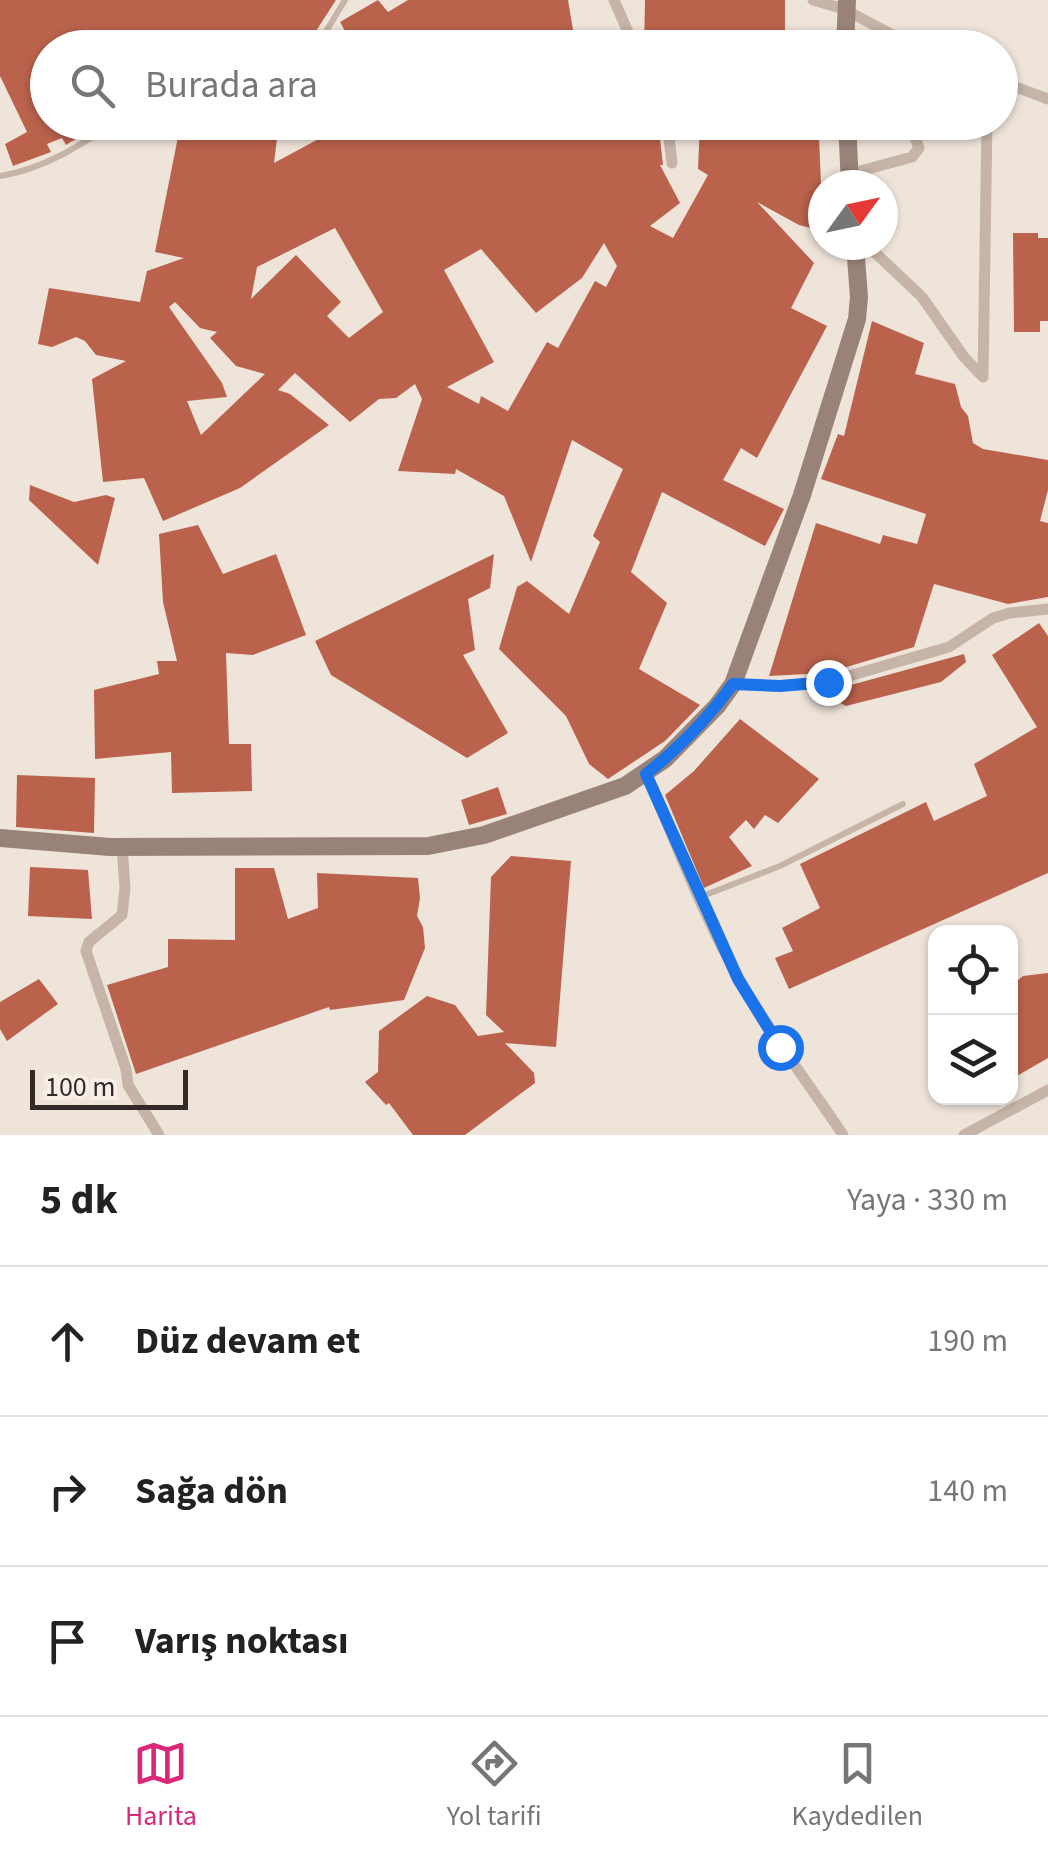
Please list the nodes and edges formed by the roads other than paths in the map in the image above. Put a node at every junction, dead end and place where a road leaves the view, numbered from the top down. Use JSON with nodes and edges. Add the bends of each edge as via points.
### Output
{"nodes":[{"id":1,"x":345,"y":0,"type":"edge"},
{"id":2,"x":614,"y":0,"type":"edge"},
{"id":3,"x":813,"y":0,"type":"edge"},
{"id":4,"x":846,"y":5,"type":"edge"},
{"id":5,"x":327,"y":30,"type":"edge"},
{"id":6,"x":627,"y":30,"type":"edge"},
{"id":7,"x":888,"y":30,"type":"edge"},
{"id":8,"x":1018,"y":88,"type":"edge"},
{"id":9,"x":1048,"y":99,"type":"edge"},
{"id":10,"x":87,"y":140,"type":"edge"},
{"id":11,"x":669,"y":140,"type":"edge"},
{"id":12,"x":848,"y":140,"type":"edge"},
{"id":13,"x":915,"y":140,"type":"edge"},
{"id":14,"x":987,"y":140,"type":"edge"},
{"id":15,"x":672,"y":163,"type":"dead end"},
{"id":16,"x":849,"y":170,"type":"edge"},
{"id":17,"x":875,"y":170,"type":"edge"},
{"id":18,"x":0,"y":176,"type":"edge"},
{"id":19,"x":856,"y":260,"type":"edge"},
{"id":20,"x":883,"y":260,"type":"edge"},
{"id":21,"x":1048,"y":610,"type":"edge"},
{"id":22,"x":733,"y":684,"type":"junction"},
{"id":23,"x":646,"y":774,"type":"junction"},
{"id":24,"x":903,"y":804,"type":"dead end"},
{"id":25,"x":0,"y":838,"type":"edge"},
{"id":26,"x":122,"y":846,"type":"junction"},
{"id":27,"x":699,"y":898,"type":"junction"},
{"id":28,"x":1048,"y":1090,"type":"edge"},
{"id":29,"x":159,"y":1135,"type":"edge"},
{"id":30,"x":843,"y":1135,"type":"edge"},
{"id":31,"x":964,"y":1135,"type":"edge"}],
"edges":[{"from":1,"to":5,"type":"lane"},
{"from":2,"to":6,"type":"street"},
{"from":3,"to":4,"type":"street"},
{"from":4,"to":7,"type":"street"},
{"from":8,"to":9,"type":"street"},
{"from":10,"to":18,"type":"lane","via":[[62,156]]},
{"from":11,"to":15,"type":"street"},
{"from":12,"to":16,"type":"street"},
{"from":13,"to":17,"type":"street","via":[[912,156]]},
{"from":14,"to":20,"type":"street","via":[[983,377],[922,297]]},
{"from":19,"to":22,"type":"street","via":[[857,319]]},
{"from":21,"to":22,"type":"street","via":[[993,618],[949,647],[828,682]]},
{"from":22,"to":23,"type":"street"},
{"from":23,"to":26,"type":"street","via":[[605,796],[428,846]]},
{"from":23,"to":27,"type":"street"},
{"from":24,"to":27,"type":"lane"},
{"from":25,"to":26,"type":"street"},
{"from":26,"to":29,"type":"street","via":[[122,915],[86,950],[128,1085]]},
{"from":27,"to":30,"type":"street","via":[[738,979]]},
{"from":28,"to":31,"type":"street"}]}
